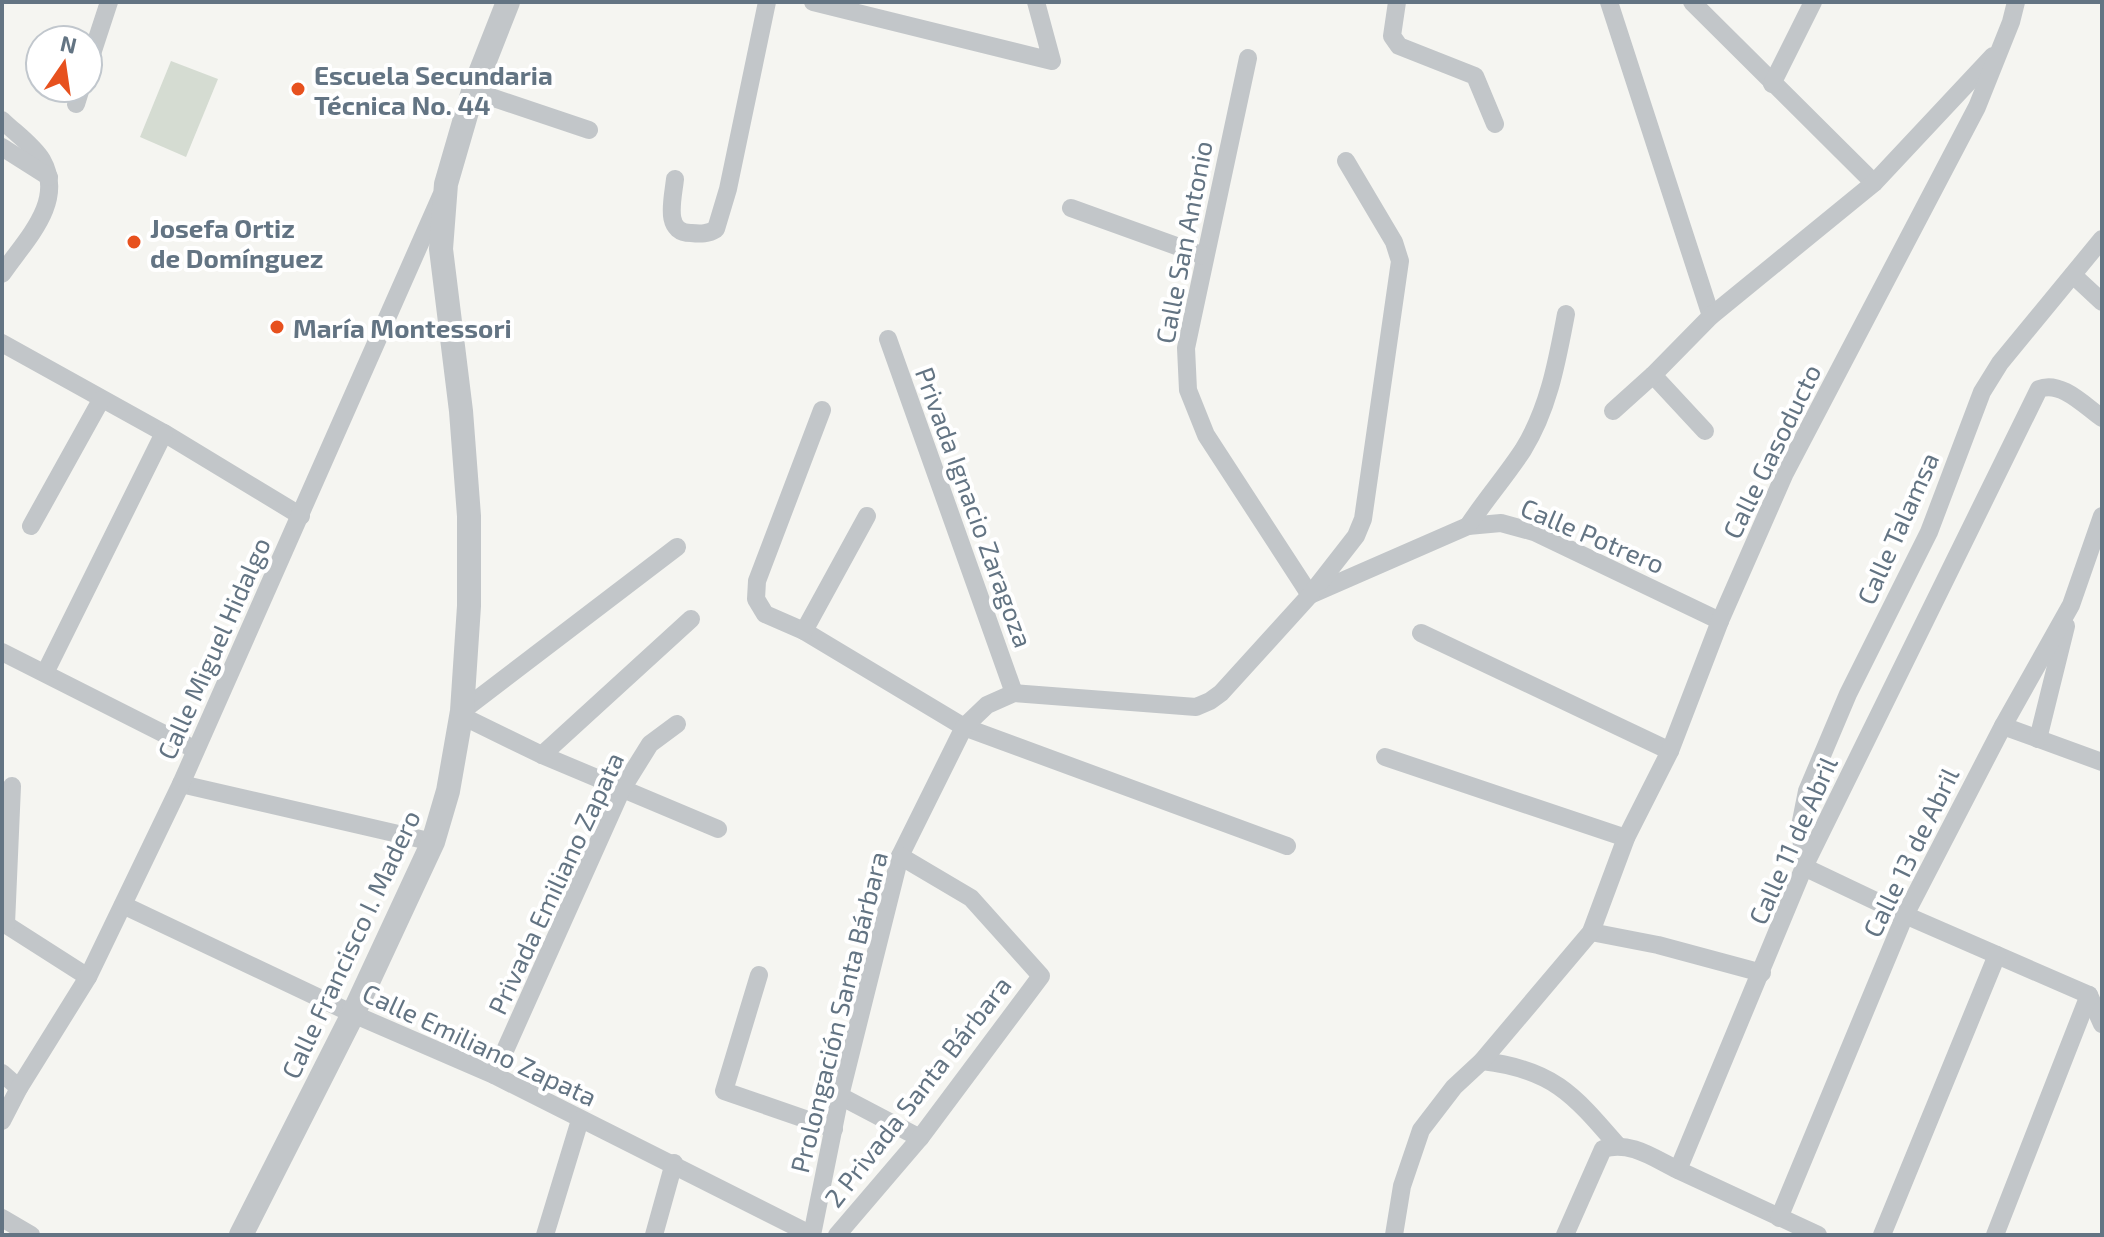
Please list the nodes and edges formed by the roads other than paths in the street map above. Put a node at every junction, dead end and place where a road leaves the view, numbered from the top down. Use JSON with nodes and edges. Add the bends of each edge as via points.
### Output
{"nodes":[{"id":1,"x":109,"y":2,"type":"edge"},
{"id":2,"x":508,"y":2,"type":"edge"},
{"id":3,"x":767,"y":2,"type":"edge"},
{"id":4,"x":813,"y":2,"type":"edge"},
{"id":5,"x":1036,"y":2,"type":"edge"},
{"id":6,"x":1397,"y":2,"type":"edge"},
{"id":7,"x":1609,"y":2,"type":"edge"},
{"id":8,"x":1692,"y":2,"type":"edge"},
{"id":9,"x":1813,"y":2,"type":"edge"},
{"id":10,"x":2016,"y":2,"type":"edge"},
{"id":11,"x":102,"y":24,"type":"edge"},
{"id":12,"x":2000,"y":47,"type":"junction"},
{"id":13,"x":1248,"y":58,"type":"dead end"},
{"id":14,"x":1772,"y":84,"type":"junction"},
{"id":15,"x":473,"y":91,"type":"junction"},
{"id":16,"x":2,"y":120,"type":"edge"},
{"id":17,"x":1495,"y":124,"type":"dead end"},
{"id":18,"x":589,"y":130,"type":"dead end"},
{"id":19,"x":2,"y":147,"type":"edge"},
{"id":20,"x":1346,"y":161,"type":"dead end"},
{"id":21,"x":49,"y":177,"type":"junction"},
{"id":22,"x":675,"y":179,"type":"dead end"},
{"id":23,"x":1874,"y":183,"type":"junction"},
{"id":24,"x":446,"y":184,"type":"junction"},
{"id":25,"x":1071,"y":208,"type":"dead end"},
{"id":26,"x":2102,"y":239,"type":"edge"},
{"id":27,"x":1204,"y":256,"type":"junction"},
{"id":28,"x":2,"y":274,"type":"edge"},
{"id":29,"x":2073,"y":275,"type":"junction"},
{"id":30,"x":2102,"y":302,"type":"edge"},
{"id":31,"x":1566,"y":314,"type":"dead end"},
{"id":32,"x":1711,"y":316,"type":"junction"},
{"id":33,"x":888,"y":339,"type":"dead end"},
{"id":34,"x":2,"y":343,"type":"edge"},
{"id":35,"x":1653,"y":375,"type":"junction"},
{"id":36,"x":101,"y":400,"type":"junction"},
{"id":37,"x":822,"y":410,"type":"dead end"},
{"id":38,"x":1613,"y":411,"type":"dead end"},
{"id":39,"x":2102,"y":418,"type":"edge"},
{"id":40,"x":1705,"y":431,"type":"dead end"},
{"id":41,"x":164,"y":433,"type":"junction"},
{"id":42,"x":301,"y":516,"type":"junction"},
{"id":43,"x":867,"y":516,"type":"dead end"},
{"id":44,"x":2102,"y":516,"type":"edge"},
{"id":45,"x":31,"y":526,"type":"dead end"},
{"id":46,"x":1468,"y":526,"type":"junction"},
{"id":47,"x":677,"y":547,"type":"dead end"},
{"id":48,"x":1310,"y":595,"type":"junction"},
{"id":49,"x":2071,"y":605,"type":"junction"},
{"id":50,"x":691,"y":619,"type":"dead end"},
{"id":51,"x":1720,"y":621,"type":"junction"},
{"id":52,"x":804,"y":631,"type":"junction"},
{"id":53,"x":1421,"y":633,"type":"dead end"},
{"id":54,"x":2,"y":652,"type":"edge"},
{"id":55,"x":45,"y":673,"type":"junction"},
{"id":56,"x":1014,"y":693,"type":"junction"},
{"id":57,"x":462,"y":714,"type":"junction"},
{"id":58,"x":677,"y":724,"type":"dead end"},
{"id":59,"x":2003,"y":726,"type":"junction"},
{"id":60,"x":964,"y":727,"type":"junction"},
{"id":61,"x":2038,"y":739,"type":"junction"},
{"id":62,"x":194,"y":749,"type":"junction"},
{"id":63,"x":1670,"y":751,"type":"junction"},
{"id":64,"x":542,"y":755,"type":"junction"},
{"id":65,"x":1385,"y":757,"type":"dead end"},
{"id":66,"x":2102,"y":762,"type":"edge"},
{"id":67,"x":181,"y":784,"type":"junction"},
{"id":68,"x":12,"y":786,"type":"dead end"},
{"id":69,"x":622,"y":789,"type":"junction"},
{"id":70,"x":718,"y":829,"type":"dead end"},
{"id":71,"x":1626,"y":838,"type":"junction"},
{"id":72,"x":433,"y":842,"type":"junction"},
{"id":73,"x":1287,"y":846,"type":"dead end"},
{"id":74,"x":900,"y":856,"type":"junction"},
{"id":75,"x":1804,"y":867,"type":"junction"},
{"id":76,"x":123,"y":905,"type":"junction"},
{"id":77,"x":1905,"y":915,"type":"junction"},
{"id":78,"x":4,"y":923,"type":"edge"},
{"id":79,"x":1591,"y":932,"type":"junction"},
{"id":80,"x":1997,"y":955,"type":"junction"},
{"id":81,"x":1762,"y":973,"type":"junction"},
{"id":82,"x":759,"y":975,"type":"dead end"},
{"id":83,"x":88,"y":977,"type":"junction"},
{"id":84,"x":2089,"y":995,"type":"junction"},
{"id":85,"x":353,"y":1014,"type":"junction"},
{"id":86,"x":2102,"y":1024,"type":"edge"},
{"id":87,"x":1482,"y":1061,"type":"junction"},
{"id":88,"x":2,"y":1073,"type":"edge"},
{"id":89,"x":494,"y":1075,"type":"junction"},
{"id":90,"x":19,"y":1088,"type":"junction"},
{"id":91,"x":840,"y":1096,"type":"junction"},
{"id":92,"x":580,"y":1120,"type":"junction"},
{"id":93,"x":2,"y":1121,"type":"edge"},
{"id":94,"x":834,"y":1129,"type":"junction"},
{"id":95,"x":920,"y":1138,"type":"junction"},
{"id":96,"x":1618,"y":1146,"type":"junction"},
{"id":97,"x":674,"y":1163,"type":"junction"},
{"id":98,"x":1678,"y":1170,"type":"junction"},
{"id":99,"x":2,"y":1218,"type":"edge"},
{"id":100,"x":1779,"y":1218,"type":"junction"},
{"id":101,"x":31,"y":1235,"type":"edge"},
{"id":102,"x":241,"y":1235,"type":"edge"},
{"id":103,"x":545,"y":1235,"type":"edge"},
{"id":104,"x":654,"y":1235,"type":"edge"},
{"id":105,"x":812,"y":1235,"type":"edge"},
{"id":106,"x":837,"y":1235,"type":"edge"},
{"id":107,"x":1394,"y":1235,"type":"edge"},
{"id":108,"x":1566,"y":1235,"type":"edge"},
{"id":109,"x":1818,"y":1235,"type":"edge"},
{"id":110,"x":1882,"y":1235,"type":"edge"},
{"id":111,"x":1995,"y":1235,"type":"edge"}],
"edges":[{"from":1,"to":11,"type":"street"},
{"from":2,"to":15,"type":"street","name":"Calle Francisco I. Madero"},
{"from":3,"to":22,"type":"street","via":[[716,229],[684,233],[674,227]]},
{"from":4,"to":5,"type":"street","via":[[1052,61]]},
{"from":6,"to":17,"type":"street","via":[[1392,36],[1399,46],[1475,76]]},
{"from":7,"to":32,"type":"street"},
{"from":8,"to":14,"type":"street"},
{"from":9,"to":14,"type":"street"},
{"from":10,"to":12,"type":"street","name":"Calle Gasoducto"},
{"from":12,"to":23,"type":"street"},
{"from":12,"to":51,"type":"street","name":"Calle Gasoducto","via":[[1977,107],[1785,473]]},
{"from":13,"to":27,"type":"street","name":"Calle San Antonio"},
{"from":14,"to":23,"type":"street"},
{"from":15,"to":18,"type":"street"},
{"from":15,"to":24,"type":"street","name":"Calle Francisco I. Madero"},
{"from":16,"to":21,"type":"street","via":[[40,157]]},
{"from":19,"to":21,"type":"street"},
{"from":20,"to":48,"type":"street","via":[[1400,261],[1363,519]]},
{"from":21,"to":28,"type":"street","via":[[48,208]]},
{"from":23,"to":32,"type":"street"},
{"from":24,"to":42,"type":"street","name":"Calle Miguel Hidalgo"},
{"from":24,"to":57,"type":"street","name":"Calle Francisco I. Madero","via":[[441,249],[469,516]]},
{"from":25,"to":27,"type":"street"},
{"from":26,"to":29,"type":"street","name":"Calle Talamsa"},
{"from":27,"to":48,"type":"street","name":"Calle San Antonio","via":[[1186,348],[1188,390],[1206,435]]},
{"from":29,"to":30,"type":"street"},
{"from":29,"to":75,"type":"street","name":"Calle Talamsa","via":[[1982,392],[1929,532],[1848,694],[1807,791],[1800,826]]},
{"from":31,"to":46,"type":"street","via":[[1545,408],[1523,450]]},
{"from":32,"to":35,"type":"street"},
{"from":33,"to":56,"type":"street","name":"Privada Ignacio Zaragoza"},
{"from":34,"to":36,"type":"street"},
{"from":35,"to":38,"type":"street"},
{"from":35,"to":40,"type":"street"},
{"from":36,"to":41,"type":"street"},
{"from":36,"to":45,"type":"street"},
{"from":37,"to":52,"type":"street","via":[[757,581],[756,599],[765,614]]},
{"from":39,"to":75,"type":"street","name":"Calle 11 de Abril","via":[[2059,388],[2039,389]]},
{"from":41,"to":42,"type":"street"},
{"from":41,"to":55,"type":"street"},
{"from":42,"to":62,"type":"street","name":"Calle Miguel Hidalgo"},
{"from":43,"to":52,"type":"street"},
{"from":44,"to":49,"type":"street","name":"Calle 13 de Abril"},
{"from":46,"to":48,"type":"street","name":"Calle Potrero"},
{"from":46,"to":51,"type":"street","name":"Calle Potrero","via":[[1501,523],[1534,532]]},
{"from":47,"to":57,"type":"street"},
{"from":48,"to":56,"type":"street","via":[[1221,693],[1196,707]]},
{"from":49,"to":59,"type":"street","name":"Calle 13 de Abril"},
{"from":49,"to":61,"type":"street"},
{"from":50,"to":64,"type":"street"},
{"from":51,"to":63,"type":"street","name":"Calle Gasoducto"},
{"from":52,"to":60,"type":"street"},
{"from":53,"to":63,"type":"street"},
{"from":54,"to":55,"type":"street"},
{"from":55,"to":62,"type":"street"},
{"from":56,"to":60,"type":"street","name":"Prolongación Santa Bárbara","via":[[987,705]]},
{"from":57,"to":64,"type":"street"},
{"from":57,"to":72,"type":"street","name":"Calle Francisco I. Madero"},
{"from":58,"to":69,"type":"street","name":"Privada Emiliano Zapata","via":[[650,744]]},
{"from":59,"to":61,"type":"street"},
{"from":59,"to":77,"type":"street","name":"Calle 13 de Abril"},
{"from":60,"to":73,"type":"street"},
{"from":60,"to":74,"type":"street","name":"Prolongación Santa Bárbara"},
{"from":61,"to":66,"type":"street"},
{"from":62,"to":67,"type":"street","name":"Calle Miguel Hidalgo"},
{"from":63,"to":71,"type":"street","name":"Calle Gasoducto"},
{"from":64,"to":69,"type":"street"},
{"from":65,"to":71,"type":"street"},
{"from":67,"to":72,"type":"street"},
{"from":67,"to":76,"type":"street","name":"Calle Miguel Hidalgo"},
{"from":68,"to":78,"type":"street"},
{"from":69,"to":70,"type":"street"},
{"from":69,"to":89,"type":"street","name":"Privada Emiliano Zapata"},
{"from":71,"to":79,"type":"street","name":"Calle Gasoducto"},
{"from":72,"to":85,"type":"street","name":"Calle Francisco I. Madero"},
{"from":74,"to":91,"type":"street","name":"Prolongación Santa Bárbara"},
{"from":74,"to":95,"type":"street","name":"2 Privada Santa Bárbara","via":[[971,898],[1041,976]]},
{"from":75,"to":77,"type":"street"},
{"from":75,"to":81,"type":"street","name":"Calle 11 de Abril"},
{"from":76,"to":83,"type":"street","name":"Calle Miguel Hidalgo"},
{"from":76,"to":85,"type":"street","name":"Calle Emiliano Zapata"},
{"from":77,"to":80,"type":"street"},
{"from":77,"to":100,"type":"street","name":"Calle 13 de Abril"},
{"from":78,"to":83,"type":"street"},
{"from":79,"to":81,"type":"street"},
{"from":79,"to":87,"type":"street","name":"Calle Gasoducto"},
{"from":80,"to":84,"type":"street"},
{"from":80,"to":110,"type":"street"},
{"from":81,"to":98,"type":"street","name":"Calle 11 de Abril"},
{"from":82,"to":94,"type":"street","via":[[724,1091]]},
{"from":83,"to":90,"type":"street","name":"Calle Miguel Hidalgo"},
{"from":84,"to":86,"type":"street"},
{"from":84,"to":111,"type":"street"},
{"from":85,"to":89,"type":"street","name":"Calle Emiliano Zapata"},
{"from":85,"to":102,"type":"street","name":"Calle Francisco I. Madero"},
{"from":87,"to":96,"type":"street","via":[[1532,1071],[1562,1087]]},
{"from":87,"to":107,"type":"street","name":"Calle Gasoducto","via":[[1421,1130],[1402,1186]]},
{"from":88,"to":90,"type":"street"},
{"from":89,"to":92,"type":"street","name":"Calle Emiliano Zapata"},
{"from":90,"to":93,"type":"street","name":"Calle Miguel Hidalgo"},
{"from":91,"to":94,"type":"street","name":"Prolongación Santa Bárbara"},
{"from":91,"to":95,"type":"street"},
{"from":92,"to":97,"type":"street","name":"Calle Emiliano Zapata"},
{"from":92,"to":103,"type":"street"},
{"from":94,"to":105,"type":"street","name":"Prolongación Santa Bárbara"},
{"from":95,"to":106,"type":"street","name":"2 Privada Santa Bárbara"},
{"from":96,"to":98,"type":"street"},
{"from":96,"to":108,"type":"street","via":[[1603,1149]]},
{"from":97,"to":104,"type":"street"},
{"from":97,"to":105,"type":"street","name":"Calle Emiliano Zapata"},
{"from":98,"to":100,"type":"street"},
{"from":99,"to":101,"type":"street"},
{"from":100,"to":109,"type":"street"}]}
